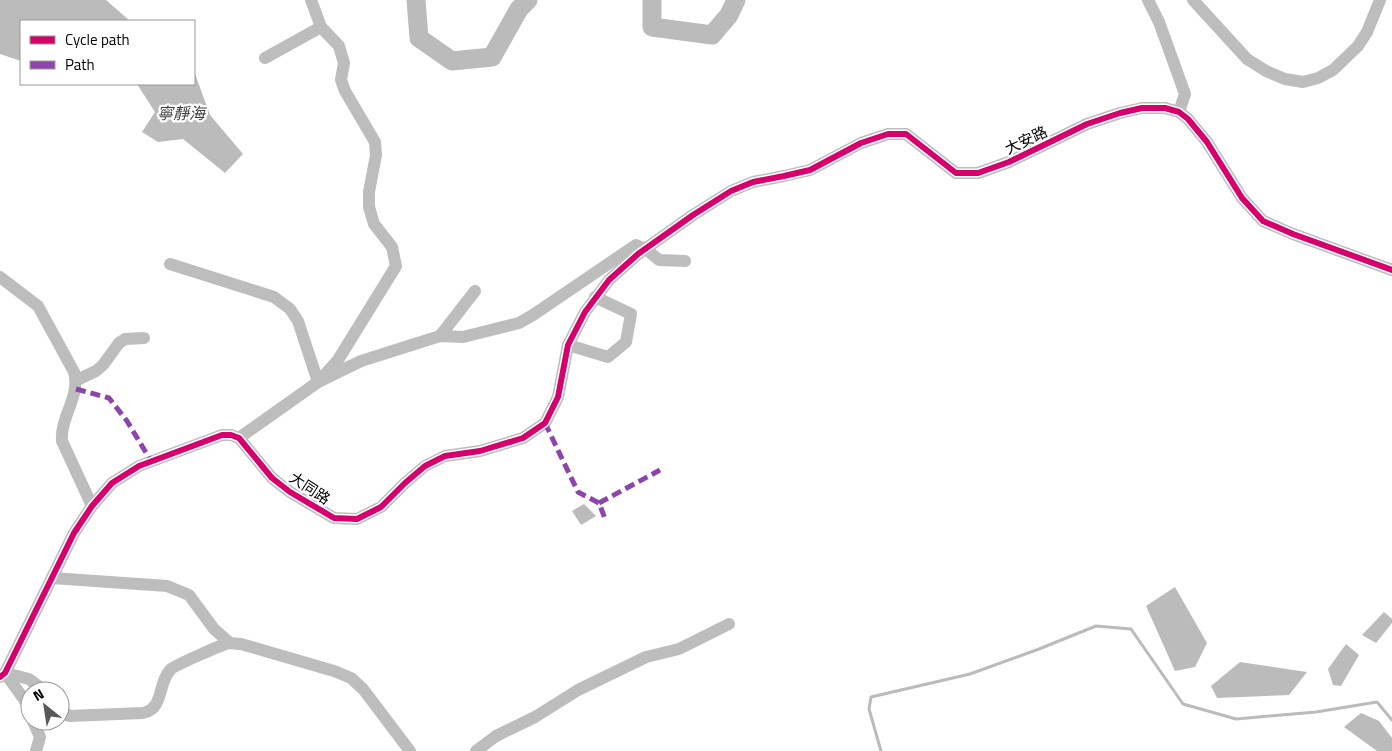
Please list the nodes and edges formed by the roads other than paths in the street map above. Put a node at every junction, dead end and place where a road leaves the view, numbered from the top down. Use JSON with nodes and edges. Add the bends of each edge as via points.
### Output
{"nodes":[{"id":1,"x":311,"y":0,"type":"edge"},
{"id":2,"x":1148,"y":0,"type":"edge"},
{"id":3,"x":1193,"y":0,"type":"edge"},
{"id":4,"x":1380,"y":0,"type":"edge"},
{"id":5,"x":321,"y":27,"type":"junction"},
{"id":6,"x":265,"y":58,"type":"dead end"},
{"id":7,"x":1179,"y":112,"type":"junction"},
{"id":8,"x":646,"y":249,"type":"junction"},
{"id":9,"x":684,"y":260,"type":"dead end"},
{"id":10,"x":170,"y":264,"type":"dead end"},
{"id":11,"x":1392,"y":270,"type":"edge"},
{"id":12,"x":0,"y":277,"type":"edge"},
{"id":13,"x":475,"y":291,"type":"dead end"},
{"id":14,"x":595,"y":297,"type":"junction"},
{"id":15,"x":440,"y":336,"type":"junction"},
{"id":16,"x":144,"y":338,"type":"dead end"},
{"id":17,"x":568,"y":344,"type":"junction"},
{"id":18,"x":77,"y":380,"type":"junction"},
{"id":19,"x":318,"y":382,"type":"junction"},
{"id":20,"x":239,"y":438,"type":"junction"},
{"id":21,"x":92,"y":506,"type":"junction"},
{"id":22,"x":52,"y":578,"type":"junction"},
{"id":23,"x":729,"y":624,"type":"dead end"},
{"id":24,"x":230,"y":643,"type":"junction"},
{"id":25,"x":3,"y":675,"type":"edge"},
{"id":26,"x":32,"y":681,"type":"edge"},
{"id":27,"x":20,"y":695,"type":"edge"},
{"id":28,"x":70,"y":716,"type":"edge"},
{"id":29,"x":37,"y":731,"type":"edge"},
{"id":30,"x":36,"y":751,"type":"edge"},
{"id":31,"x":410,"y":751,"type":"edge"},
{"id":32,"x":476,"y":751,"type":"edge"}],
"edges":[{"from":1,"to":5,"type":"street"},
{"from":2,"to":7,"type":"street","via":[[1185,94]]},
{"from":3,"to":4,"type":"street","via":[[1247,59],[1266,71],[1303,82],[1333,70],[1358,46]]},
{"from":5,"to":6,"type":"street"},
{"from":5,"to":19,"type":"street","via":[[339,46],[344,63],[342,80],[345,91],[375,142],[369,207],[374,224],[392,248],[396,266],[338,360]]},
{"from":7,"to":8,"type":"street","name":"大安路","via":[[1142,108],[1120,113],[1087,124],[978,174],[956,173],[906,134],[888,134],[861,143],[810,170],[753,182],[731,191]]},
{"from":7,"to":11,"type":"street","via":[[1208,142],[1242,198],[1263,221]]},
{"from":8,"to":9,"type":"street","via":[[658,260]]},
{"from":8,"to":14,"type":"street","name":"大同路","via":[[609,280]]},
{"from":8,"to":15,"type":"street","via":[[636,245],[519,323],[463,337]]},
{"from":10,"to":19,"type":"street","via":[[274,297],[290,309],[298,321]]},
{"from":12,"to":18,"type":"street","via":[[38,306]]},
{"from":13,"to":15,"type":"street"},
{"from":14,"to":17,"type":"street","name":"大同路"},
{"from":14,"to":17,"type":"street","via":[[631,314],[626,342],[608,357]]},
{"from":15,"to":19,"type":"street","via":[[361,361]]},
{"from":16,"to":18,"type":"street","via":[[125,339],[96,371]]},
{"from":17,"to":20,"type":"street","name":"大同路","via":[[558,397],[545,423],[523,438],[480,451],[445,456],[425,466],[382,507],[357,518],[334,518],[290,492],[272,478]]},
{"from":18,"to":21,"type":"street","via":[[61,432],[62,442]]},
{"from":19,"to":20,"type":"street"},
{"from":20,"to":21,"type":"street","via":[[222,435],[139,466],[112,483]]},
{"from":21,"to":22,"type":"street","via":[[74,533]]},
{"from":22,"to":24,"type":"street","via":[[167,586],[189,595],[214,629]]},
{"from":22,"to":25,"type":"street"},
{"from":23,"to":32,"type":"street","via":[[679,649],[646,657],[586,686],[496,736]]},
{"from":24,"to":28,"type":"street","via":[[172,669],[157,704],[150,712]]},
{"from":24,"to":31,"type":"street","via":[[351,678]]},
{"from":25,"to":26,"type":"street"},
{"from":25,"to":27,"type":"street"},
{"from":29,"to":30,"type":"street","via":[[40,737]]}]}
